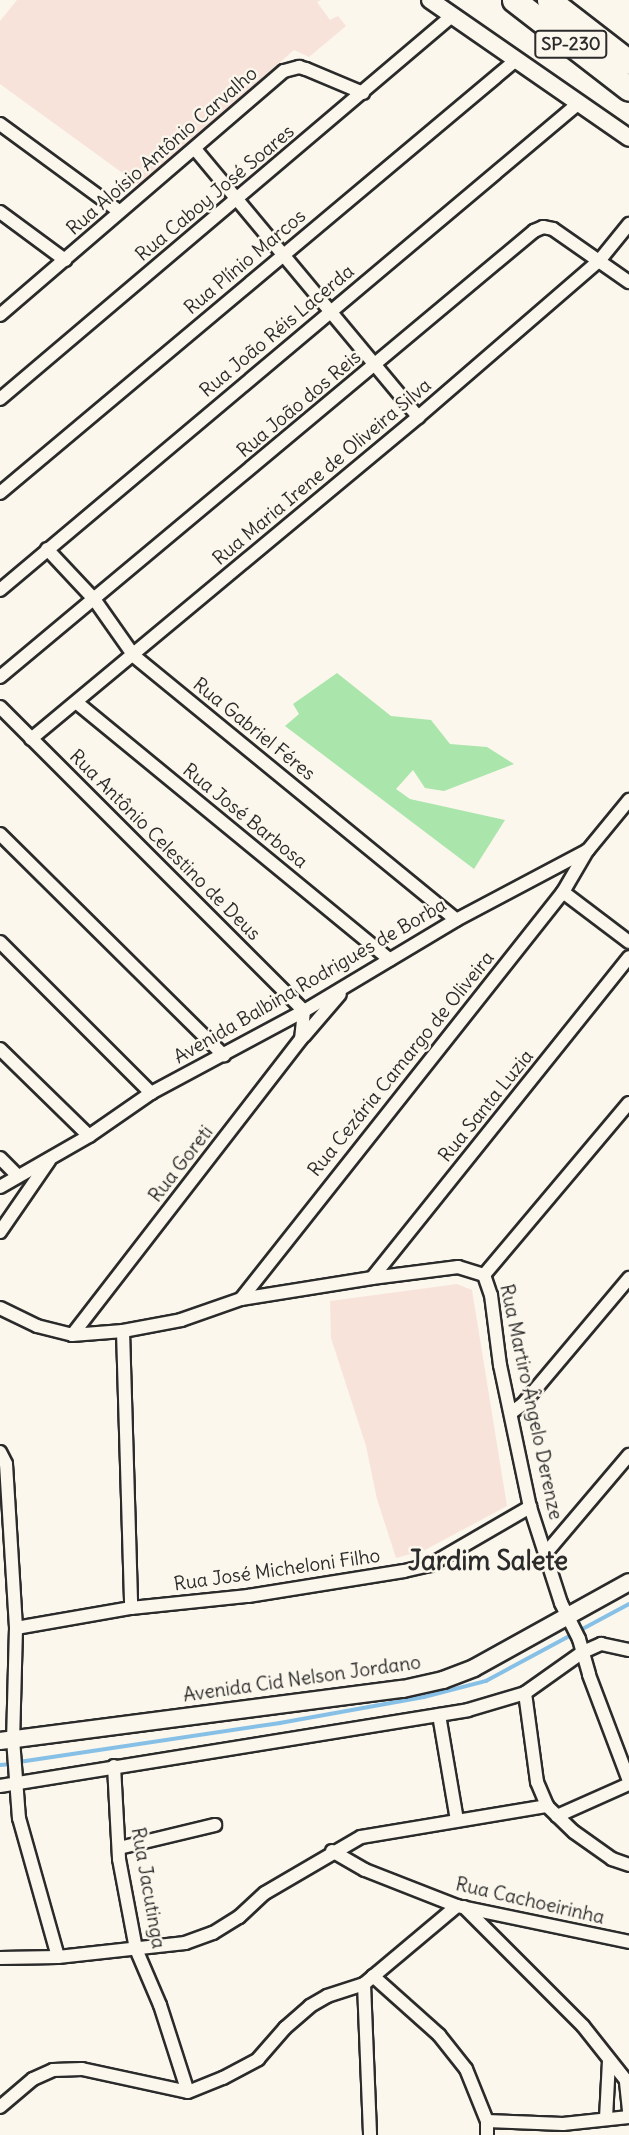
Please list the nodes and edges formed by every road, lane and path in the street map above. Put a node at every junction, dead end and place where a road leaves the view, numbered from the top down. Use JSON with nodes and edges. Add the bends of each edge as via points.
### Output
{"nodes":[{"id":1,"x":430,"y":0,"type":"edge"},
{"id":2,"x":514,"y":0,"type":"edge"},
{"id":3,"x":549,"y":0,"type":"edge"},
{"id":4,"x":453,"y":15,"type":"junction"},
{"id":5,"x":516,"y":61,"type":"junction"},
{"id":6,"x":629,"y":62,"type":"edge"},
{"id":7,"x":629,"y":89,"type":"edge"},
{"id":8,"x":363,"y":93,"type":"junction"},
{"id":9,"x":579,"y":103,"type":"junction"},
{"id":10,"x":0,"y":124,"type":"edge"},
{"id":11,"x":629,"y":138,"type":"edge"},
{"id":12,"x":195,"y":149,"type":"junction"},
{"id":13,"x":237,"y":200,"type":"junction"},
{"id":14,"x":120,"y":211,"type":"junction"},
{"id":15,"x":0,"y":212,"type":"edge"},
{"id":16,"x":629,"y":224,"type":"edge"},
{"id":17,"x":282,"y":256,"type":"junction"},
{"id":18,"x":65,"y":260,"type":"junction"},
{"id":19,"x":599,"y":261,"type":"junction"},
{"id":20,"x":629,"y":282,"type":"edge"},
{"id":21,"x":0,"y":297,"type":"edge"},
{"id":22,"x":11,"y":306,"type":"junction"},
{"id":23,"x":330,"y":312,"type":"junction"},
{"id":24,"x":0,"y":315,"type":"edge"},
{"id":25,"x":374,"y":367,"type":"junction"},
{"id":26,"x":0,"y":400,"type":"edge"},
{"id":27,"x":418,"y":417,"type":"junction"},
{"id":28,"x":0,"y":493,"type":"edge"},
{"id":29,"x":47,"y":549,"type":"junction"},
{"id":30,"x":0,"y":590,"type":"edge"},
{"id":31,"x":94,"y":599,"type":"junction"},
{"id":32,"x":134,"y":656,"type":"junction"},
{"id":33,"x":0,"y":677,"type":"edge"},
{"id":34,"x":76,"y":702,"type":"junction"},
{"id":35,"x":0,"y":707,"type":"edge"},
{"id":36,"x":32,"y":739,"type":"junction"},
{"id":37,"x":629,"y":800,"type":"edge"},
{"id":38,"x":0,"y":834,"type":"edge"},
{"id":39,"x":587,"y":850,"type":"junction"},
{"id":40,"x":563,"y":892,"type":"junction"},
{"id":41,"x":456,"y":919,"type":"junction"},
{"id":42,"x":0,"y":942,"type":"edge"},
{"id":43,"x":629,"y":942,"type":"edge"},
{"id":44,"x":629,"y":957,"type":"edge"},
{"id":45,"x":390,"y":960,"type":"junction"},
{"id":46,"x":348,"y":984,"type":"junction"},
{"id":47,"x":304,"y":1011,"type":"junction"},
{"id":48,"x":301,"y":1039,"type":"junction"},
{"id":49,"x":0,"y":1049,"type":"edge"},
{"id":50,"x":224,"y":1056,"type":"junction"},
{"id":51,"x":151,"y":1093,"type":"junction"},
{"id":52,"x":629,"y":1103,"type":"edge"},
{"id":53,"x":89,"y":1136,"type":"junction"},
{"id":54,"x":0,"y":1158,"type":"edge"},
{"id":55,"x":52,"y":1158,"type":"junction"},
{"id":56,"x":18,"y":1177,"type":"junction"},
{"id":57,"x":0,"y":1187,"type":"edge"},
{"id":58,"x":0,"y":1232,"type":"edge"},
{"id":59,"x":484,"y":1275,"type":"junction"},
{"id":60,"x":372,"y":1278,"type":"junction"},
{"id":61,"x":629,"y":1278,"type":"edge"},
{"id":62,"x":241,"y":1299,"type":"junction"},
{"id":63,"x":0,"y":1308,"type":"edge"},
{"id":64,"x":122,"y":1331,"type":"junction"},
{"id":65,"x":72,"y":1335,"type":"junction"},
{"id":66,"x":511,"y":1413,"type":"junction"},
{"id":67,"x":0,"y":1452,"type":"edge"},
{"id":68,"x":629,"y":1455,"type":"edge"},
{"id":69,"x":530,"y":1507,"type":"junction"},
{"id":70,"x":545,"y":1554,"type":"junction"},
{"id":71,"x":629,"y":1582,"type":"edge"},
{"id":72,"x":131,"y":1608,"type":"junction"},
{"id":73,"x":16,"y":1628,"type":"junction"},
{"id":74,"x":576,"y":1633,"type":"junction"},
{"id":75,"x":626,"y":1646,"type":"edge"},
{"id":76,"x":525,"y":1693,"type":"junction"},
{"id":77,"x":439,"y":1715,"type":"junction"},
{"id":78,"x":9,"y":1743,"type":"edge"},
{"id":79,"x":114,"y":1766,"type":"junction"},
{"id":80,"x":15,"y":1778,"type":"junction"},
{"id":81,"x":629,"y":1782,"type":"edge"},
{"id":82,"x":0,"y":1786,"type":"edge"},
{"id":83,"x":547,"y":1806,"type":"junction"},
{"id":84,"x":557,"y":1816,"type":"junction"},
{"id":85,"x":457,"y":1820,"type":"junction"},
{"id":86,"x":215,"y":1825,"type":"dead end"},
{"id":87,"x":119,"y":1848,"type":"junction"},
{"id":88,"x":332,"y":1851,"type":"junction"},
{"id":89,"x":629,"y":1865,"type":"edge"},
{"id":90,"x":460,"y":1907,"type":"junction"},
{"id":91,"x":629,"y":1942,"type":"edge"},
{"id":92,"x":136,"y":1949,"type":"junction"},
{"id":93,"x":58,"y":1957,"type":"junction"},
{"id":94,"x":0,"y":1958,"type":"edge"},
{"id":95,"x":368,"y":1980,"type":"junction"},
{"id":96,"x":609,"y":2060,"type":"junction"},
{"id":97,"x":627,"y":2083,"type":"edge"},
{"id":98,"x":188,"y":2092,"type":"junction"},
{"id":99,"x":0,"y":2107,"type":"edge"},
{"id":100,"x":629,"y":2115,"type":"edge"},
{"id":101,"x":606,"y":2118,"type":"junction"},
{"id":102,"x":487,"y":2121,"type":"junction"},
{"id":103,"x":563,"y":2129,"type":"edge"},
{"id":104,"x":370,"y":2135,"type":"edge"},
{"id":105,"x":487,"y":2135,"type":"edge"}],
"edges":[{"from":1,"to":4,"type":"street"},
{"from":2,"to":7,"type":"highway","number":"SP-230"},
{"from":3,"to":6,"type":"highway","number":"SP-230"},
{"from":4,"to":5,"type":"street"},
{"from":4,"to":8,"type":"street","name":"Rua Caboy José Soares"},
{"from":5,"to":9,"type":"street"},
{"from":5,"to":17,"type":"street","name":"Rua Plínio Marcos"},
{"from":8,"to":12,"type":"street","name":"Rua Aloísio Antônio Carvalho","via":[[306,69],[292,68]]},
{"from":8,"to":13,"type":"street","name":"Rua Caboy José Soares"},
{"from":9,"to":11,"type":"street"},
{"from":9,"to":23,"type":"street","name":"Rua João Réis Lacerda"},
{"from":10,"to":14,"type":"street"},
{"from":12,"to":13,"type":"street"},
{"from":12,"to":14,"type":"street","name":"Rua Aloísio Antônio Carvalho"},
{"from":13,"to":17,"type":"street"},
{"from":13,"to":26,"type":"street","name":"Rua Caboy José Soares"},
{"from":14,"to":18,"type":"street","name":"Rua Aloísio Antônio Carvalho"},
{"from":15,"to":18,"type":"street"},
{"from":16,"to":19,"type":"street","name":"Rua Maria Irene de Oliveira Silva"},
{"from":17,"to":23,"type":"street"},
{"from":17,"to":28,"type":"street","name":"Rua Plínio Marcos"},
{"from":18,"to":22,"type":"street","name":"Rua Aloísio Antônio Carvalho"},
{"from":19,"to":20,"type":"street","name":"Rua João dos Reis"},
{"from":19,"to":25,"type":"street","name":"Rua João dos Reis","via":[[553,229],[534,231]]},
{"from":19,"to":27,"type":"street","name":"Rua Maria Irene de Oliveira Silva"},
{"from":21,"to":22,"type":"street"},
{"from":22,"to":24,"type":"street","name":"Rua Aloísio Antônio Carvalho"},
{"from":23,"to":25,"type":"street"},
{"from":23,"to":29,"type":"street","name":"Rua João Réis Lacerda"},
{"from":25,"to":27,"type":"street"},
{"from":25,"to":31,"type":"street","name":"Rua João dos Reis"},
{"from":27,"to":32,"type":"street","name":"Rua Maria Irene de Oliveira Silva"},
{"from":29,"to":30,"type":"street","name":"Rua João Réis Lacerda"},
{"from":29,"to":31,"type":"street","name":"Rua Gabriel Féres"},
{"from":31,"to":32,"type":"street","name":"Rua Gabriel Féres"},
{"from":31,"to":33,"type":"street","name":"Rua João dos Reis"},
{"from":32,"to":34,"type":"street","name":"Rua Maria Irene de Oliveira Silva"},
{"from":32,"to":41,"type":"street","name":"Rua Gabriel Féres"},
{"from":34,"to":36,"type":"street","name":"Rua Maria Irene de Oliveira Silva"},
{"from":34,"to":45,"type":"street","name":"Rua José Barbosa"},
{"from":35,"to":36,"type":"street","name":"Rua Antônio Celestino de Deus"},
{"from":36,"to":47,"type":"street","name":"Rua Antônio Celestino de Deus"},
{"from":37,"to":39,"type":"street","name":"Avenida Balbina Rodrigues de Borba"},
{"from":38,"to":50,"type":"street"},
{"from":39,"to":40,"type":"street","name":"Rua Cezária Camargo de Oliveira"},
{"from":39,"to":41,"type":"street","name":"Avenida Balbina Rodrigues de Borba"},
{"from":40,"to":43,"type":"street"},
{"from":40,"to":62,"type":"street","name":"Rua Cezária Camargo de Oliveira"},
{"from":41,"to":45,"type":"street","name":"Avenida Balbina Rodrigues de Borba"},
{"from":42,"to":51,"type":"street"},
{"from":44,"to":60,"type":"street","name":"Rua Santa Luzia"},
{"from":45,"to":46,"type":"street","name":"Avenida Balbina Rodrigues de Borba"},
{"from":46,"to":47,"type":"street","name":"Avenida Balbina Rodrigues de Borba"},
{"from":46,"to":48,"type":"street","name":"Rua Goreti"},
{"from":47,"to":48,"type":"street"},
{"from":47,"to":50,"type":"street","name":"Avenida Balbina Rodrigues de Borba"},
{"from":48,"to":65,"type":"street","name":"Rua Goreti"},
{"from":49,"to":53,"type":"street"},
{"from":50,"to":51,"type":"street","name":"Avenida Balbina Rodrigues de Borba"},
{"from":51,"to":53,"type":"street","name":"Avenida Balbina Rodrigues de Borba"},
{"from":52,"to":59,"type":"street"},
{"from":53,"to":55,"type":"street","name":"Avenida Balbina Rodrigues de Borba"},
{"from":54,"to":56,"type":"street"},
{"from":55,"to":56,"type":"street","name":"Avenida Balbina Rodrigues de Borba"},
{"from":55,"to":58,"type":"street"},
{"from":56,"to":57,"type":"street","name":"Avenida Balbina Rodrigues de Borba"},
{"from":59,"to":60,"type":"street","via":[[458,1267]]},
{"from":59,"to":66,"type":"street","name":"Rua Martiro Ângelo Derenze"},
{"from":60,"to":62,"type":"street"},
{"from":61,"to":66,"type":"street"},
{"from":62,"to":64,"type":"street","via":[[181,1320]]},
{"from":63,"to":65,"type":"street","via":[[37,1326]]},
{"from":64,"to":65,"type":"street"},
{"from":64,"to":72,"type":"street"},
{"from":66,"to":69,"type":"street","name":"Rua Martiro Ângelo Derenze"},
{"from":67,"to":73,"type":"street","via":[[6,1464]]},
{"from":68,"to":70,"type":"street"},
{"from":69,"to":70,"type":"street","name":"Rua Martiro Ângelo Derenze"},
{"from":69,"to":72,"type":"street","name":"Rua José Micheloni Filho","via":[[430,1565],[404,1572]]},
{"from":70,"to":74,"type":"street","name":"Rua Martiro Ângelo Derenze"},
{"from":71,"to":74,"type":"street","name":"Avenida Cid Nelson Jordano"},
{"from":72,"to":73,"type":"street","name":"Rua José Micheloni Filho"},
{"from":73,"to":78,"type":"street"},
{"from":74,"to":75,"type":"street","name":"Avenida Cid Nelson Jordano","via":[[601,1644]]},
{"from":74,"to":76,"type":"street","name":"Avenida Cid Nelson Jordano"},
{"from":74,"to":78,"type":"street","name":"Avenida Cid Nelson Jordano","via":[[443,1681],[403,1689]]},
{"from":74,"to":81,"type":"street","name":"Rua Martiro Ângelo Derenze"},
{"from":76,"to":77,"type":"street","name":"Avenida Cid Nelson Jordano"},
{"from":76,"to":83,"type":"street","via":[[537,1782]]},
{"from":77,"to":79,"type":"street","name":"Avenida Cid Nelson Jordano"},
{"from":77,"to":85,"type":"street"},
{"from":78,"to":80,"type":"street"},
{"from":79,"to":80,"type":"street","name":"Avenida Cid Nelson Jordano"},
{"from":79,"to":87,"type":"street","name":"Rua Jacutinga"},
{"from":80,"to":82,"type":"street","name":"Avenida Cid Nelson Jordano"},
{"from":80,"to":93,"type":"street","via":[[19,1818]]},
{"from":81,"to":84,"type":"street"},
{"from":83,"to":84,"type":"street"},
{"from":83,"to":85,"type":"street"},
{"from":84,"to":89,"type":"street","via":[[612,1859]]},
{"from":85,"to":88,"type":"street","via":[[379,1832]]},
{"from":86,"to":87,"type":"street"},
{"from":87,"to":92,"type":"street","name":"Rua Jacutinga"},
{"from":88,"to":90,"type":"street","name":"Rua Cachoeirinha","via":[[365,1870]]},
{"from":88,"to":92,"type":"street","via":[[213,1933],[185,1943]]},
{"from":90,"to":91,"type":"street","name":"Rua Cachoeirinha"},
{"from":90,"to":95,"type":"street"},
{"from":90,"to":96,"type":"street","via":[[575,2017]]},
{"from":92,"to":93,"type":"street"},
{"from":92,"to":98,"type":"street","name":"Rua Jacutinga"},
{"from":93,"to":94,"type":"street"},
{"from":95,"to":98,"type":"street","via":[[310,2006],[246,2067]]},
{"from":95,"to":102,"type":"street","via":[[439,2035],[466,2069]]},
{"from":95,"to":104,"type":"street"},
{"from":96,"to":97,"type":"street"},
{"from":96,"to":101,"type":"street"},
{"from":97,"to":100,"type":"street"},
{"from":98,"to":99,"type":"street","via":[[82,2069],[53,2070],[33,2078]]},
{"from":100,"to":101,"type":"street"},
{"from":101,"to":103,"type":"street"},
{"from":102,"to":103,"type":"street"},
{"from":102,"to":105,"type":"street"}]}
